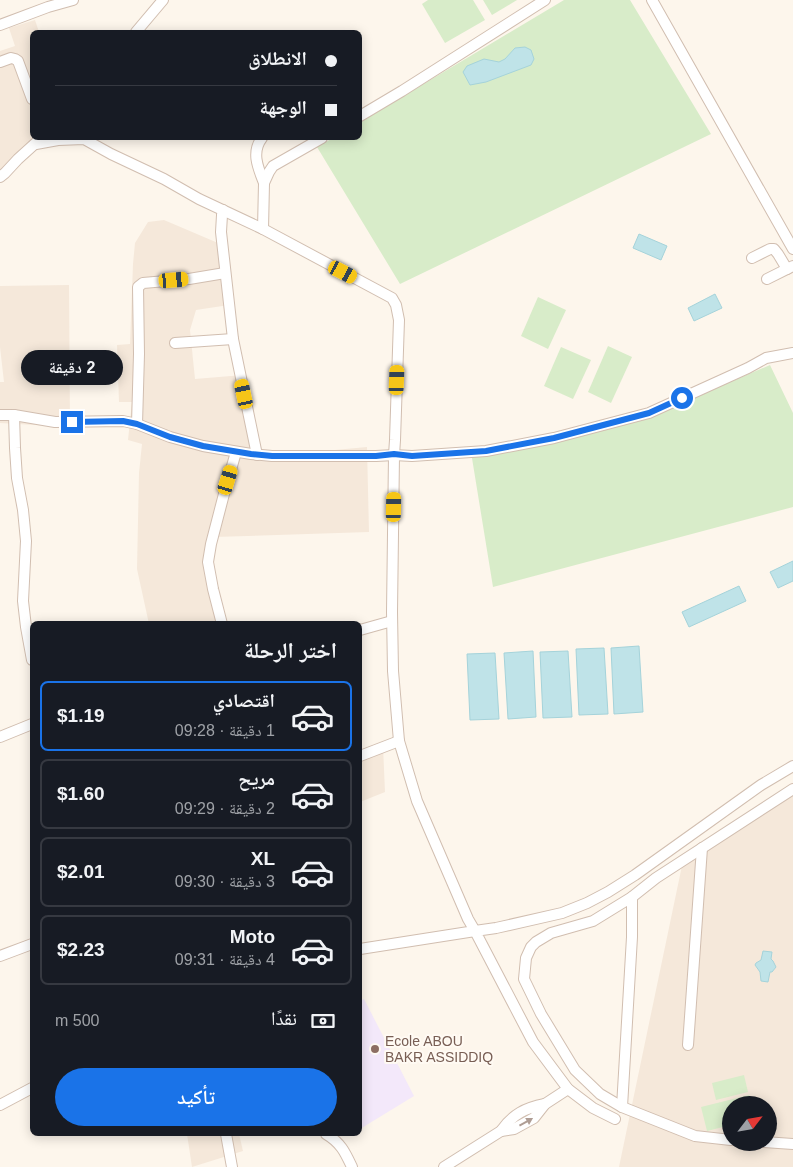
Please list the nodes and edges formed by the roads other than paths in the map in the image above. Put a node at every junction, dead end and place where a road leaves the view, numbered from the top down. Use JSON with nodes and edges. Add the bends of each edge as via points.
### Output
{"nodes":[{"id":1,"x":73,"y":0,"type":"edge"},
{"id":2,"x":163,"y":0,"type":"edge"},
{"id":3,"x":545,"y":0,"type":"edge"},
{"id":4,"x":652,"y":0,"type":"edge"},
{"id":5,"x":0,"y":25,"type":"edge"},
{"id":6,"x":138,"y":30,"type":"edge"},
{"id":7,"x":0,"y":62,"type":"edge"},
{"id":8,"x":30,"y":93,"type":"edge"},
{"id":9,"x":362,"y":115,"type":"edge"},
{"id":10,"x":58,"y":140,"type":"edge"},
{"id":11,"x":87,"y":140,"type":"edge"},
{"id":12,"x":261,"y":140,"type":"edge"},
{"id":13,"x":318,"y":140,"type":"edge"},
{"id":14,"x":39,"y":141,"type":"edge"},
{"id":15,"x":0,"y":177,"type":"edge"},
{"id":16,"x":264,"y":183,"type":"junction"},
{"id":17,"x":223,"y":210,"type":"junction"},
{"id":18,"x":263,"y":229,"type":"junction"},
{"id":19,"x":793,"y":249,"type":"edge"},
{"id":20,"x":752,"y":258,"type":"dead end"},
{"id":21,"x":790,"y":267,"type":"edge"},
{"id":22,"x":225,"y":273,"type":"junction"},
{"id":23,"x":767,"y":279,"type":"dead end"},
{"id":24,"x":232,"y":339,"type":"junction"},
{"id":25,"x":175,"y":343,"type":"dead end"},
{"id":26,"x":793,"y":353,"type":"edge"},
{"id":27,"x":0,"y":414,"type":"edge"},
{"id":28,"x":14,"y":415,"type":"junction"},
{"id":29,"x":137,"y":424,"type":"junction"},
{"id":30,"x":236,"y":452,"type":"junction"},
{"id":31,"x":394,"y":454,"type":"junction"},
{"id":32,"x":257,"y":455,"type":"junction"},
{"id":33,"x":221,"y":621,"type":"edge"},
{"id":34,"x":392,"y":621,"type":"junction"},
{"id":35,"x":362,"y":629,"type":"edge"},
{"id":36,"x":30,"y":649,"type":"edge"},
{"id":37,"x":30,"y":725,"type":"edge"},
{"id":38,"x":0,"y":738,"type":"edge"},
{"id":39,"x":399,"y":742,"type":"junction"},
{"id":40,"x":362,"y":755,"type":"edge"},
{"id":41,"x":793,"y":766,"type":"edge"},
{"id":42,"x":793,"y":788,"type":"edge"},
{"id":43,"x":702,"y":848,"type":"junction"},
{"id":44,"x":632,"y":897,"type":"junction"},
{"id":45,"x":475,"y":931,"type":"junction"},
{"id":46,"x":30,"y":945,"type":"edge"},
{"id":47,"x":362,"y":949,"type":"edge"},
{"id":48,"x":0,"y":956,"type":"edge"},
{"id":49,"x":688,"y":1045,"type":"dead end"},
{"id":50,"x":30,"y":1089,"type":"edge"},
{"id":51,"x":568,"y":1089,"type":"junction"},
{"id":52,"x":0,"y":1105,"type":"edge"},
{"id":53,"x":622,"y":1107,"type":"junction"},
{"id":54,"x":615,"y":1119,"type":"dead end"},
{"id":55,"x":226,"y":1136,"type":"edge"},
{"id":56,"x":330,"y":1136,"type":"edge"},
{"id":57,"x":722,"y":1139,"type":"edge"},
{"id":58,"x":778,"y":1143,"type":"edge"},
{"id":59,"x":793,"y":1144,"type":"edge"},
{"id":60,"x":232,"y":1167,"type":"edge"},
{"id":61,"x":352,"y":1167,"type":"edge"},
{"id":62,"x":444,"y":1167,"type":"edge"}],
"edges":[{"from":1,"to":5,"type":"street"},
{"from":2,"to":6,"type":"street"},
{"from":3,"to":9,"type":"street"},
{"from":4,"to":19,"type":"street"},
{"from":7,"to":8,"type":"street","via":[[11,58],[18,61]]},
{"from":10,"to":14,"type":"street"},
{"from":11,"to":17,"type":"street"},
{"from":12,"to":16,"type":"street","via":[[256,158]]},
{"from":13,"to":16,"type":"street","via":[[273,166]]},
{"from":14,"to":15,"type":"street"},
{"from":16,"to":18,"type":"street"},
{"from":17,"to":18,"type":"street"},
{"from":17,"to":22,"type":"street","via":[[221,232]]},
{"from":18,"to":31,"type":"street","via":[[392,298],[399,320]]},
{"from":20,"to":21,"type":"street","via":[[770,248]]},
{"from":21,"to":23,"type":"street"},
{"from":22,"to":24,"type":"street"},
{"from":22,"to":29,"type":"street","via":[[143,283],[138,287]]},
{"from":24,"to":25,"type":"street"},
{"from":24,"to":32,"type":"street"},
{"from":26,"to":31,"type":"street","via":[[766,358],[666,406],[602,426],[486,451],[412,456]]},
{"from":27,"to":28,"type":"street"},
{"from":28,"to":29,"type":"street","via":[[55,422],[123,421]]},
{"from":28,"to":36,"type":"street","via":[[16,468],[26,541],[23,601]]},
{"from":29,"to":30,"type":"street","via":[[170,437]]},
{"from":30,"to":32,"type":"street"},
{"from":30,"to":33,"type":"street","via":[[210,544],[208,562]]},
{"from":31,"to":32,"type":"street"},
{"from":31,"to":34,"type":"street"},
{"from":34,"to":35,"type":"street"},
{"from":34,"to":39,"type":"street","via":[[392,671]]},
{"from":37,"to":38,"type":"street"},
{"from":39,"to":40,"type":"street"},
{"from":39,"to":45,"type":"street","via":[[417,801]]},
{"from":41,"to":45,"type":"street","via":[[594,900],[562,913]]},
{"from":42,"to":43,"type":"street"},
{"from":43,"to":44,"type":"street"},
{"from":43,"to":49,"type":"street"},
{"from":44,"to":53,"type":"street"},
{"from":44,"to":53,"type":"street","via":[[593,921],[551,933],[536,942],[526,958],[524,979],[575,1070],[600,1094]]},
{"from":45,"to":47,"type":"street"},
{"from":45,"to":51,"type":"street","via":[[534,1042]]},
{"from":46,"to":48,"type":"street"},
{"from":50,"to":52,"type":"street"},
{"from":51,"to":54,"type":"street","via":[[593,1108]]},
{"from":51,"to":62,"type":"street","via":[[545,1104],[534,1118],[514,1129],[501,1131]]},
{"from":53,"to":57,"type":"street","via":[[695,1136]]},
{"from":55,"to":60,"type":"street"},
{"from":56,"to":61,"type":"street","via":[[340,1144]]},
{"from":58,"to":59,"type":"street"}]}
